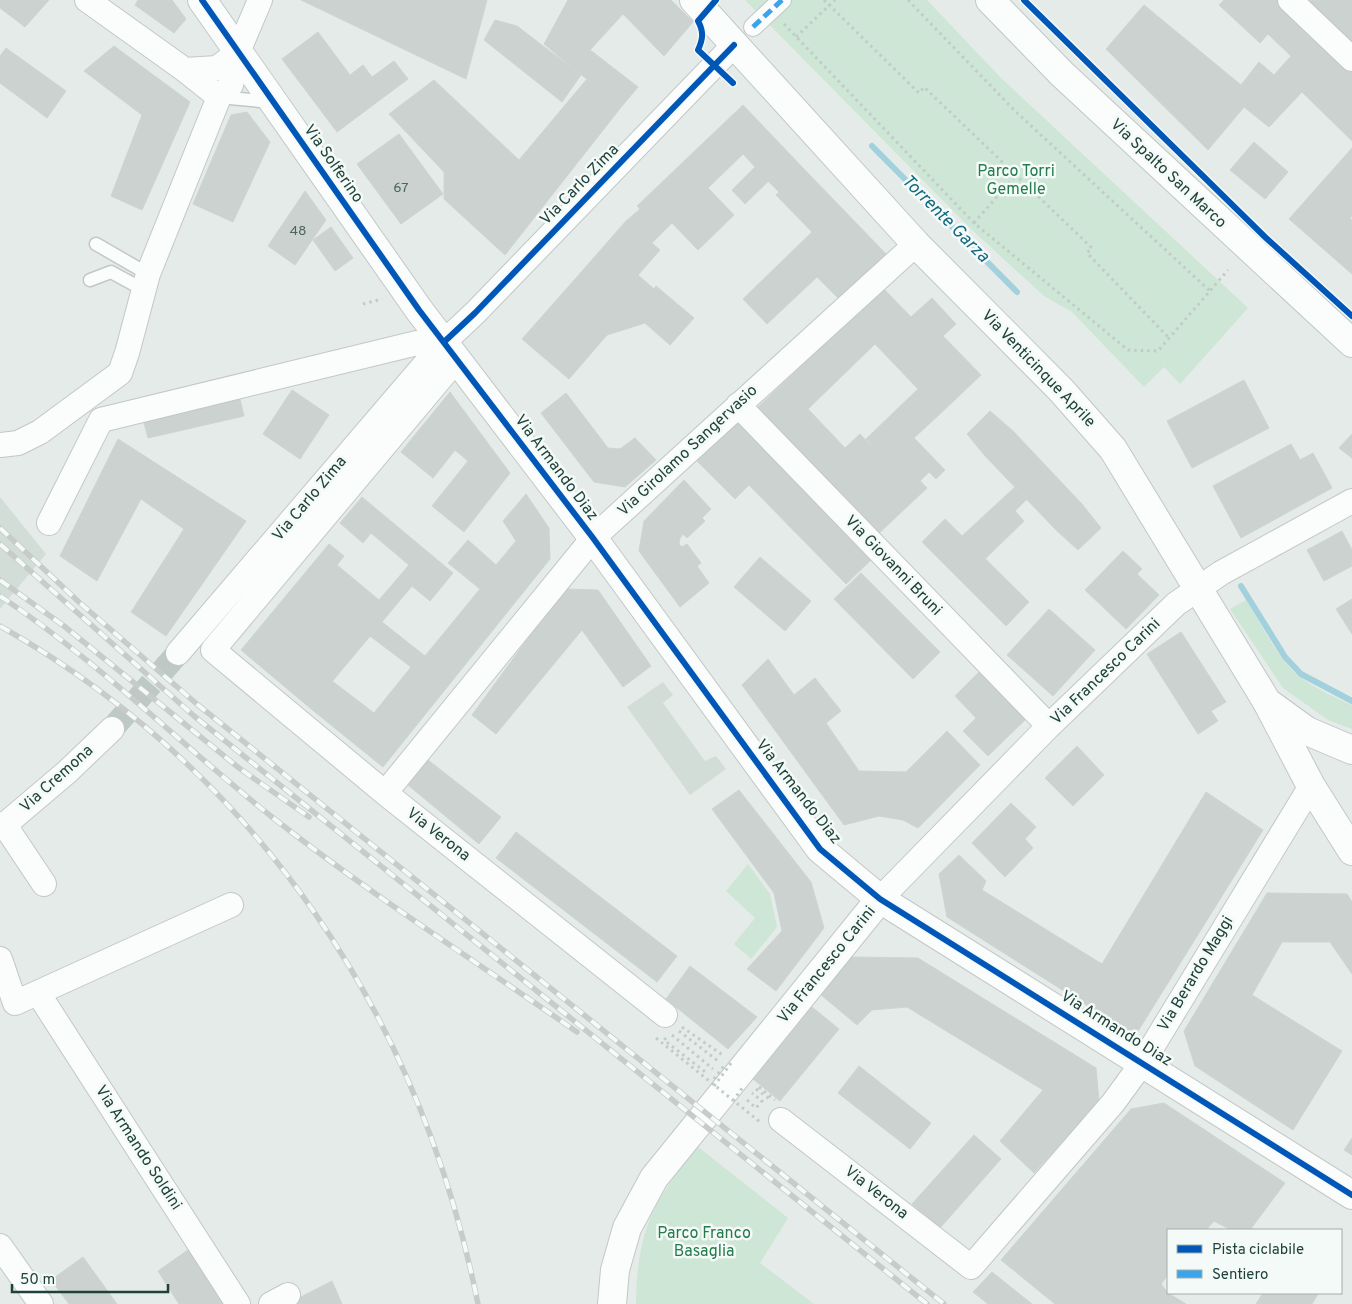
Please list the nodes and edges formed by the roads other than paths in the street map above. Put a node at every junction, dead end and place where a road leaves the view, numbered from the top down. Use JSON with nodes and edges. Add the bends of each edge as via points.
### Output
{"nodes":[{"id":1,"x":87,"y":0,"type":"edge"},
{"id":2,"x":202,"y":0,"type":"edge"},
{"id":3,"x":260,"y":0,"type":"edge"},
{"id":4,"x":694,"y":0,"type":"edge"},
{"id":5,"x":990,"y":0,"type":"edge"},
{"id":6,"x":1290,"y":0,"type":"edge"},
{"id":7,"x":776,"y":5,"type":"edge"},
{"id":8,"x":744,"y":36,"type":"junction"},
{"id":9,"x":238,"y":52,"type":"junction"},
{"id":10,"x":1352,"y":59,"type":"edge"},
{"id":11,"x":185,"y":70,"type":"junction"},
{"id":12,"x":219,"y":97,"type":"junction"},
{"id":13,"x":273,"y":102,"type":"junction"},
{"id":14,"x":96,"y":244,"type":"dead end"},
{"id":15,"x":916,"y":244,"type":"junction"},
{"id":16,"x":90,"y":280,"type":"dead end"},
{"id":17,"x":146,"y":282,"type":"junction"},
{"id":18,"x":1352,"y":342,"type":"edge"},
{"id":19,"x":450,"y":351,"type":"junction"},
{"id":20,"x":738,"y":405,"type":"junction"},
{"id":21,"x":0,"y":444,"type":"edge"},
{"id":22,"x":1351,"y":504,"type":"edge"},
{"id":23,"x":49,"y":523,"type":"dead end"},
{"id":24,"x":593,"y":538,"type":"junction"},
{"id":25,"x":1198,"y":588,"type":"junction"},
{"id":26,"x":213,"y":650,"type":"joint"},
{"id":27,"x":178,"y":653,"type":"tunnel mouth"},
{"id":28,"x":1267,"y":702,"type":"junction"},
{"id":29,"x":1049,"y":726,"type":"junction"},
{"id":30,"x":112,"y":729,"type":"tunnel mouth"},
{"id":31,"x":1352,"y":750,"type":"edge"},
{"id":32,"x":1311,"y":786,"type":"junction"},
{"id":33,"x":385,"y":793,"type":"junction"},
{"id":34,"x":4,"y":824,"type":"edge"},
{"id":35,"x":1352,"y":851,"type":"edge"},
{"id":36,"x":44,"y":884,"type":"dead end"},
{"id":37,"x":880,"y":899,"type":"junction"},
{"id":38,"x":231,"y":905,"type":"dead end"},
{"id":39,"x":0,"y":959,"type":"edge"},
{"id":40,"x":38,"y":993,"type":"junction"},
{"id":41,"x":667,"y":1025,"type":"road end"},
{"id":42,"x":1143,"y":1062,"type":"junction"},
{"id":43,"x":770,"y":1115,"type":"road end"},
{"id":44,"x":1352,"y":1195,"type":"edge"},
{"id":45,"x":0,"y":1246,"type":"edge"},
{"id":46,"x":971,"y":1267,"type":"joint"},
{"id":47,"x":41,"y":1304,"type":"edge"},
{"id":48,"x":238,"y":1304,"type":"edge"},
{"id":49,"x":612,"y":1304,"type":"edge"}],
"edges":[{"from":1,"to":11,"type":"street"},
{"from":2,"to":9,"type":"street","name":"Via Solferino"},
{"from":3,"to":9,"type":"street"},
{"from":4,"to":8,"type":"street","name":"Via Venticinque Aprile"},
{"from":5,"to":18,"type":"street","name":"Via Spalto San Marco","via":[[1062,74]]},
{"from":6,"to":10,"type":"street"},
{"from":7,"to":8,"type":"street"},
{"from":8,"to":15,"type":"street","name":"Via Venticinque Aprile"},
{"from":8,"to":19,"type":"street","name":"Via Carlo Zima","via":[[481,307]]},
{"from":9,"to":11,"type":"street","via":[[217,68]]},
{"from":9,"to":12,"type":"street","via":[[231,85]]},
{"from":9,"to":13,"type":"street","name":"Via Solferino"},
{"from":11,"to":12,"type":"street"},
{"from":12,"to":13,"type":"lane"},
{"from":12,"to":17,"type":"street"},
{"from":13,"to":19,"type":"street","name":"Via Solferino"},
{"from":14,"to":17,"type":"lane"},
{"from":15,"to":20,"type":"street","name":"Via Girolamo Sangervasio"},
{"from":15,"to":25,"type":"street","name":"Via Venticinque Aprile","via":[[1060,390],[1113,449]]},
{"from":16,"to":17,"type":"lane","via":[[111,272]]},
{"from":17,"to":21,"type":"street","via":[[120,373],[40,432],[18,443]]},
{"from":19,"to":23,"type":"street","via":[[417,343],[101,420]]},
{"from":19,"to":24,"type":"street","name":"Via Armando Diaz"},
{"from":19,"to":26,"type":"street","name":"Via Carlo Zima"},
{"from":19,"to":27,"type":"street","name":"Via Carlo Zima"},
{"from":20,"to":24,"type":"street","name":"Via Girolamo Sangervasio"},
{"from":20,"to":29,"type":"street","name":"Via Giovanni Bruni"},
{"from":22,"to":25,"type":"street","name":"Via Francesco Carini"},
{"from":24,"to":33,"type":"street","name":"Via Girolamo Sangervasio"},
{"from":24,"to":37,"type":"street","name":"Via Armando Diaz","via":[[820,849]]},
{"from":25,"to":28,"type":"street","name":"Via Venticinque Aprile"},
{"from":25,"to":29,"type":"street","name":"Via Francesco Carini","via":[[1176,604]]},
{"from":26,"to":33,"type":"street","name":"Via Verona"},
{"from":28,"to":31,"type":"street","name":"Via Venticinque Aprile","via":[[1307,731]]},
{"from":28,"to":32,"type":"street"},
{"from":29,"to":37,"type":"street","name":"Via Francesco Carini"},
{"from":30,"to":34,"type":"street","name":"Via Cremona","via":[[67,772]]},
{"from":32,"to":35,"type":"street"},
{"from":32,"to":42,"type":"street","name":"Via Berardo Maggi"},
{"from":33,"to":41,"type":"street","name":"Via Verona"},
{"from":34,"to":36,"type":"street"},
{"from":37,"to":42,"type":"street","name":"Via Armando Diaz"},
{"from":37,"to":49,"type":"street","name":"Via Francesco Carini","via":[[654,1178],[627,1228],[616,1270]]},
{"from":38,"to":40,"type":"street"},
{"from":39,"to":40,"type":"street","via":[[15,1003]]},
{"from":40,"to":48,"type":"street","name":"Via Armando Soldini"},
{"from":42,"to":44,"type":"street","name":"Via Armando Diaz"},
{"from":42,"to":46,"type":"street","name":"Via Berardo Maggi","via":[[1113,1103]]},
{"from":43,"to":46,"type":"street","name":"Via Verona"},
{"from":45,"to":47,"type":"street"}]}
